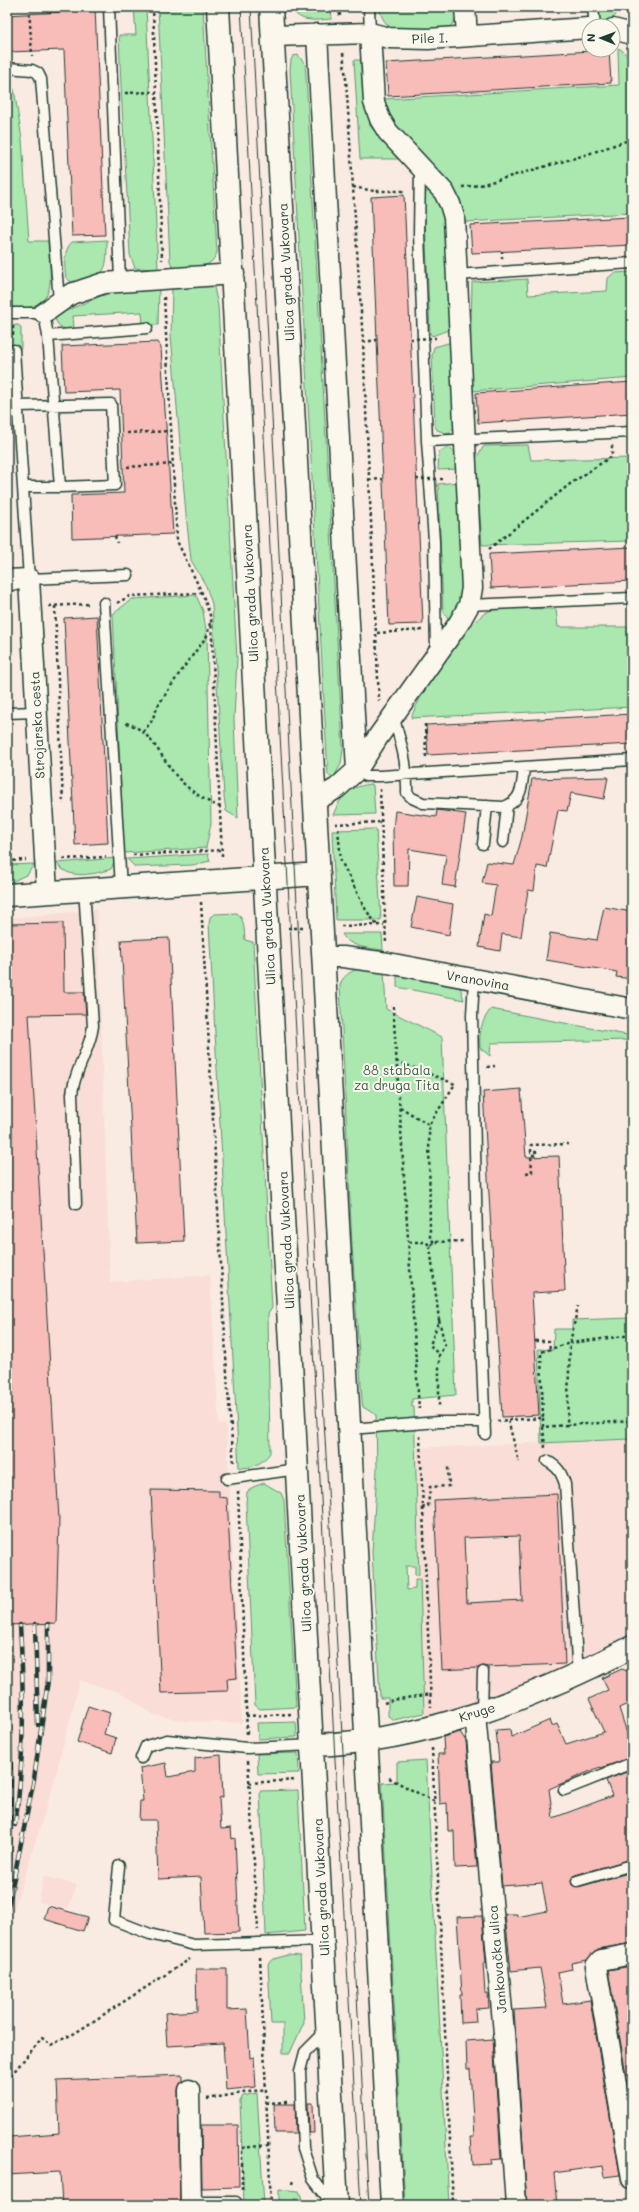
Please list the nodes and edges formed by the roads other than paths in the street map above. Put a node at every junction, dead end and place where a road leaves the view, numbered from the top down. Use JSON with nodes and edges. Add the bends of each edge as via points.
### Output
{"nodes":[{"id":1,"x":109,"y":7,"type":"edge"},
{"id":2,"x":218,"y":7,"type":"edge"},
{"id":3,"x":271,"y":7,"type":"edge"},
{"id":4,"x":369,"y":7,"type":"edge"},
{"id":5,"x":465,"y":7,"type":"edge"},
{"id":6,"x":592,"y":7,"type":"edge"},
{"id":7,"x":593,"y":18,"type":"edge"},
{"id":8,"x":581,"y":29,"type":"edge"},
{"id":9,"x":621,"y":31,"type":"edge"},
{"id":10,"x":370,"y":33,"type":"junction"},
{"id":11,"x":316,"y":34,"type":"junction"},
{"id":12,"x":632,"y":34,"type":"edge"},
{"id":13,"x":273,"y":36,"type":"junction"},
{"id":14,"x":467,"y":36,"type":"junction"},
{"id":15,"x":7,"y":68,"type":"edge"},
{"id":16,"x":420,"y":167,"type":"junction"},
{"id":17,"x":632,"y":263,"type":"edge"},
{"id":18,"x":234,"y":274,"type":"junction"},
{"id":19,"x":456,"y":275,"type":"junction"},
{"id":20,"x":120,"y":280,"type":"junction"},
{"id":21,"x":51,"y":307,"type":"junction"},
{"id":22,"x":10,"y":313,"type":"edge"},
{"id":23,"x":147,"y":328,"type":"dead end"},
{"id":24,"x":48,"y":336,"type":"junction"},
{"id":25,"x":14,"y":350,"type":"road end"},
{"id":26,"x":54,"y":405,"type":"junction"},
{"id":27,"x":18,"y":406,"type":"junction"},
{"id":28,"x":632,"y":432,"type":"edge"},
{"id":29,"x":464,"y":440,"type":"junction"},
{"id":30,"x":427,"y":441,"type":"junction"},
{"id":31,"x":24,"y":487,"type":"junction"},
{"id":32,"x":60,"y":487,"type":"junction"},
{"id":33,"x":128,"y":575,"type":"dead end"},
{"id":34,"x":29,"y":579,"type":"junction"},
{"id":35,"x":7,"y":580,"type":"edge"},
{"id":36,"x":632,"y":598,"type":"edge"},
{"id":37,"x":104,"y":603,"type":"road end"},
{"id":38,"x":469,"y":605,"type":"junction"},
{"id":39,"x":436,"y":654,"type":"junction"},
{"id":40,"x":386,"y":711,"type":"junction"},
{"id":41,"x":36,"y":712,"type":"junction"},
{"id":42,"x":7,"y":713,"type":"edge"},
{"id":43,"x":632,"y":760,"type":"edge"},
{"id":44,"x":524,"y":767,"type":"junction"},
{"id":45,"x":357,"y":770,"type":"junction"},
{"id":46,"x":407,"y":774,"type":"junction"},
{"id":47,"x":315,"y":800,"type":"junction"},
{"id":48,"x":487,"y":806,"type":"junction"},
{"id":49,"x":507,"y":806,"type":"junction"},
{"id":50,"x":502,"y":842,"type":"dead end"},
{"id":51,"x":482,"y":844,"type":"dead end"},
{"id":52,"x":319,"y":874,"type":"junction"},
{"id":53,"x":265,"y":877,"type":"junction"},
{"id":54,"x":121,"y":887,"type":"junction"},
{"id":55,"x":84,"y":889,"type":"junction"},
{"id":56,"x":47,"y":892,"type":"junction"},
{"id":57,"x":7,"y":894,"type":"edge"},
{"id":58,"x":323,"y":957,"type":"junction"},
{"id":59,"x":474,"y":980,"type":"junction"},
{"id":60,"x":632,"y":1009,"type":"edge"},
{"id":61,"x":76,"y":1204,"type":"dead end"},
{"id":62,"x":485,"y":1422,"type":"junction"},
{"id":63,"x":350,"y":1429,"type":"junction"},
{"id":64,"x":484,"y":1434,"type":"dead end"},
{"id":65,"x":547,"y":1461,"type":"road end"},
{"id":66,"x":297,"y":1469,"type":"junction"},
{"id":67,"x":227,"y":1479,"type":"dead end"},
{"id":68,"x":632,"y":1647,"type":"edge"},
{"id":69,"x":482,"y":1672,"type":"dead end"},
{"id":70,"x":578,"y":1674,"type":"junction"},
{"id":71,"x":478,"y":1713,"type":"junction"},
{"id":72,"x":366,"y":1742,"type":"junction"},
{"id":73,"x":313,"y":1745,"type":"junction"},
{"id":74,"x":141,"y":1758,"type":"dead end"},
{"id":75,"x":632,"y":1763,"type":"edge"},
{"id":76,"x":564,"y":1790,"type":"dead end"},
{"id":77,"x":632,"y":1864,"type":"edge"},
{"id":78,"x":119,"y":1866,"type":"dead end"},
{"id":79,"x":577,"y":1881,"type":"dead end"},
{"id":80,"x":324,"y":1941,"type":"junction"},
{"id":81,"x":632,"y":1954,"type":"edge"},
{"id":82,"x":328,"y":2028,"type":"junction"},
{"id":83,"x":189,"y":2096,"type":"road end"},
{"id":84,"x":632,"y":2179,"type":"edge"},
{"id":85,"x":236,"y":2202,"type":"road end"},
{"id":86,"x":191,"y":2203,"type":"edge"},
{"id":87,"x":333,"y":2205,"type":"edge"},
{"id":88,"x":337,"y":2205,"type":"edge"},
{"id":89,"x":392,"y":2205,"type":"edge"},
{"id":90,"x":516,"y":2205,"type":"edge"}],
"edges":[{"from":1,"to":20,"type":"lane"},
{"from":2,"to":18,"type":"main road","name":"Ulica grada Vukovara"},
{"from":3,"to":13,"type":"main road","name":"Ulica grada Vukovara"},
{"from":4,"to":10,"type":"lane"},
{"from":5,"to":14,"type":"street"},
{"from":6,"to":7,"type":"lane"},
{"from":8,"to":14,"type":"street","name":"Pile I."},
{"from":9,"to":12,"type":"street"},
{"from":10,"to":11,"type":"street","name":"Pile I."},
{"from":10,"to":14,"type":"street","name":"Pile I.","via":[[389,38]]},
{"from":10,"to":16,"type":"street","via":[[374,102],[388,132]]},
{"from":11,"to":13,"type":"street","name":"Pile I."},
{"from":11,"to":45,"type":"street"},
{"from":13,"to":47,"type":"main road","name":"Ulica grada Vukovara"},
{"from":15,"to":21,"type":"lane","via":[[32,70],[38,73],[41,79]]},
{"from":16,"to":19,"type":"street","via":[[444,192],[454,217]]},
{"from":16,"to":30,"type":"lane","via":[[419,234]]},
{"from":17,"to":19,"type":"lane"},
{"from":18,"to":20,"type":"street"},
{"from":18,"to":53,"type":"main road","name":"Ulica grada Vukovara"},
{"from":19,"to":29,"type":"street"},
{"from":20,"to":21,"type":"street","via":[[84,289]]},
{"from":21,"to":22,"type":"lane"},
{"from":21,"to":24,"type":"lane"},
{"from":23,"to":24,"type":"lane"},
{"from":24,"to":26,"type":"lane"},
{"from":25,"to":27,"type":"lane"},
{"from":26,"to":27,"type":"lane"},
{"from":26,"to":32,"type":"lane"},
{"from":26,"to":32,"type":"lane","via":[[111,404],[115,485]]},
{"from":27,"to":31,"type":"lane"},
{"from":28,"to":29,"type":"lane"},
{"from":29,"to":30,"type":"lane"},
{"from":29,"to":38,"type":"street","via":[[472,559]]},
{"from":30,"to":39,"type":"lane","via":[[434,541]]},
{"from":31,"to":32,"type":"lane"},
{"from":31,"to":34,"type":"lane"},
{"from":33,"to":34,"type":"lane"},
{"from":34,"to":35,"type":"street"},
{"from":34,"to":41,"type":"street","name":"Strojarska cesta"},
{"from":36,"to":38,"type":"lane"},
{"from":37,"to":54,"type":"lane"},
{"from":38,"to":39,"type":"street"},
{"from":39,"to":40,"type":"street"},
{"from":40,"to":45,"type":"street"},
{"from":40,"to":46,"type":"lane","via":[[404,751]]},
{"from":41,"to":42,"type":"lane"},
{"from":41,"to":56,"type":"street","name":"Strojarska cesta"},
{"from":43,"to":44,"type":"lane"},
{"from":44,"to":46,"type":"lane"},
{"from":44,"to":49,"type":"lane","via":[[522,790],[515,802]]},
{"from":45,"to":46,"type":"lane","via":[[366,776]]},
{"from":45,"to":47,"type":"street","via":[[337,788]]},
{"from":46,"to":48,"type":"lane","via":[[407,793],[423,803]]},
{"from":47,"to":52,"type":"main road","name":"Ulica grada Vukovara"},
{"from":48,"to":49,"type":"lane"},
{"from":48,"to":51,"type":"lane"},
{"from":49,"to":50,"type":"lane"},
{"from":52,"to":53,"type":"main road"},
{"from":52,"to":58,"type":"main road","name":"Ulica grada Vukovara"},
{"from":53,"to":54,"type":"main road"},
{"from":53,"to":66,"type":"main road","name":"Ulica grada Vukovara"},
{"from":54,"to":55,"type":"main road"},
{"from":55,"to":56,"type":"main road"},
{"from":55,"to":61,"type":"lane","via":[[93,1026],[90,1046],[75,1079],[72,1094]]},
{"from":56,"to":57,"type":"main road"},
{"from":58,"to":59,"type":"street","name":"Vranovina","via":[[388,963]]},
{"from":58,"to":63,"type":"main road","name":"Ulica grada Vukovara"},
{"from":59,"to":60,"type":"street","name":"Vranovina"},
{"from":59,"to":62,"type":"lane","via":[[477,1241]]},
{"from":62,"to":63,"type":"lane","via":[[438,1422]]},
{"from":62,"to":64,"type":"lane"},
{"from":63,"to":72,"type":"main road","name":"Ulica grada Vukovara"},
{"from":65,"to":70,"type":"lane","via":[[556,1466],[565,1484]]},
{"from":66,"to":67,"type":"lane"},
{"from":66,"to":73,"type":"main road","name":"Ulica grada Vukovara"},
{"from":68,"to":70,"type":"main road","name":"Kruge"},
{"from":69,"to":71,"type":"lane"},
{"from":70,"to":71,"type":"main road","name":"Kruge"},
{"from":71,"to":72,"type":"main road","name":"Kruge"},
{"from":71,"to":90,"type":"street","name":"Jankovačka ulica"},
{"from":72,"to":73,"type":"main road","name":"Kruge"},
{"from":72,"to":89,"type":"main road","name":"Ulica grada Vukovara"},
{"from":73,"to":74,"type":"lane","via":[[247,1748],[167,1740],[146,1746]]},
{"from":73,"to":80,"type":"main road","name":"Ulica grada Vukovara"},
{"from":75,"to":76,"type":"lane"},
{"from":77,"to":79,"type":"lane"},
{"from":78,"to":80,"type":"lane","via":[[114,1920],[150,1934],[194,1945]]},
{"from":80,"to":82,"type":"main road","name":"Ulica grada Vukovara"},
{"from":81,"to":84,"type":"street","via":[[601,1960],[596,1966]]},
{"from":82,"to":87,"type":"lane","via":[[305,2052],[300,2071],[303,2148],[312,2179]]},
{"from":82,"to":88,"type":"main road","name":"Ulica grada Vukovara"},
{"from":83,"to":86,"type":"street"},
{"from":85,"to":86,"type":"lane"}]}
